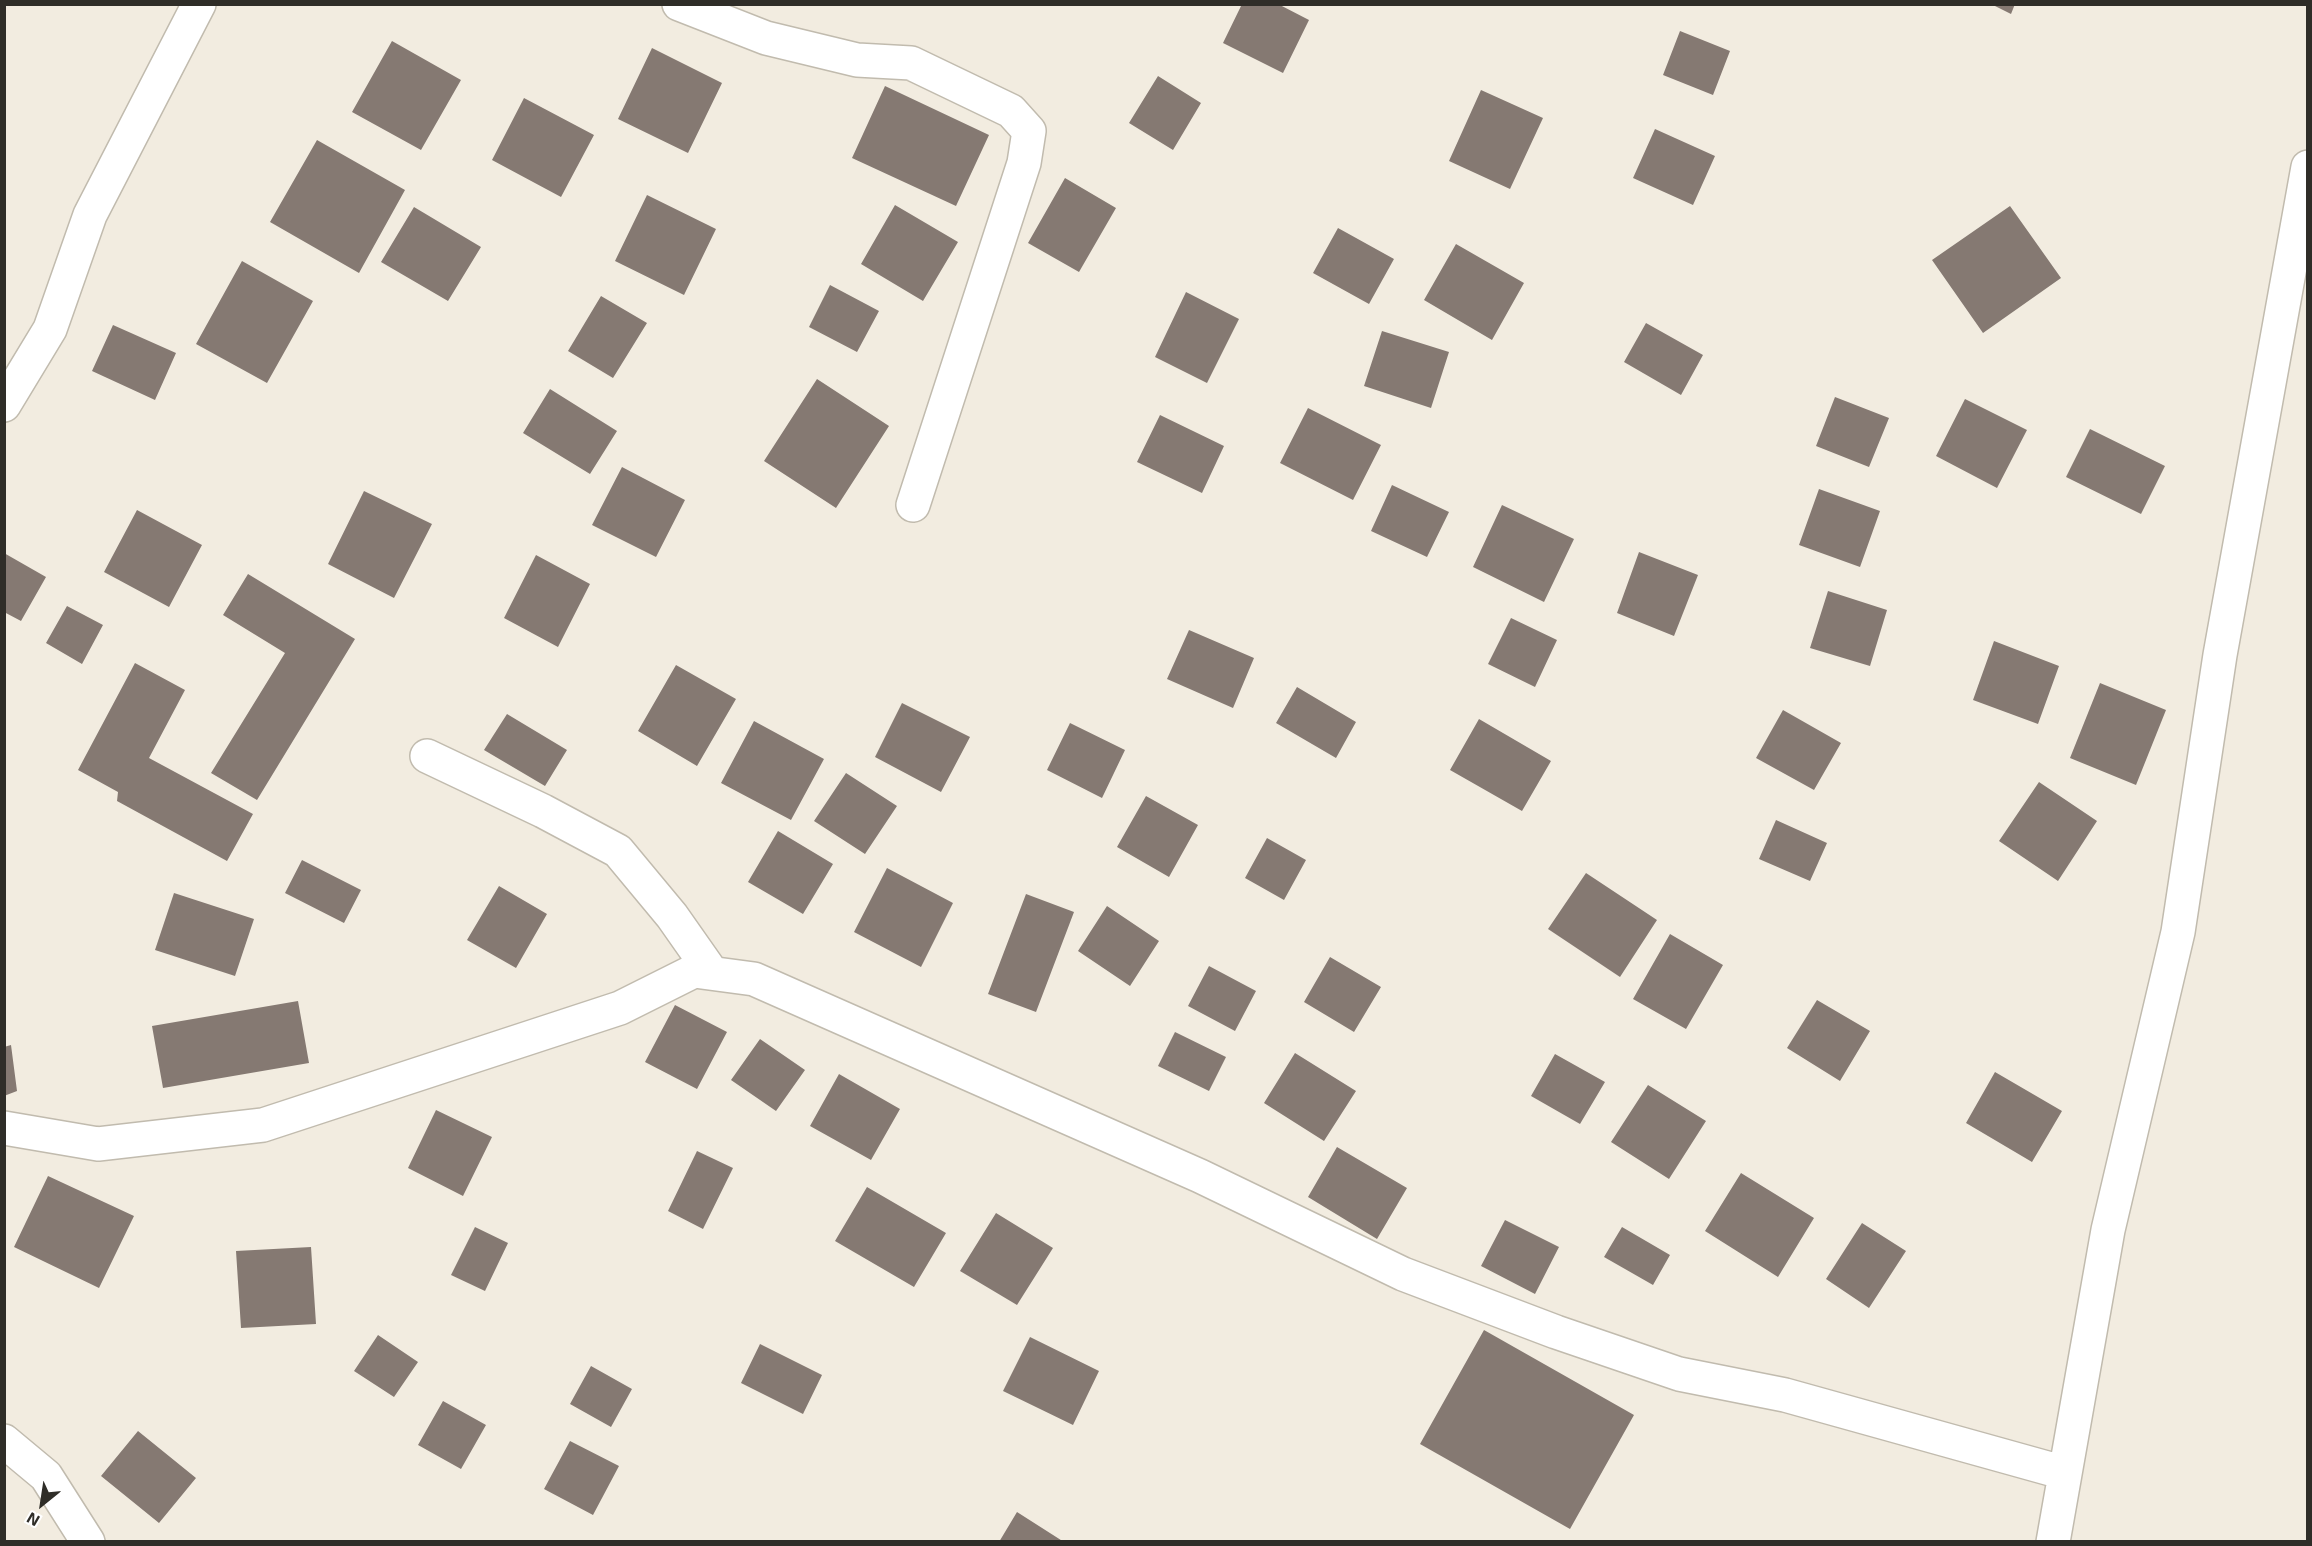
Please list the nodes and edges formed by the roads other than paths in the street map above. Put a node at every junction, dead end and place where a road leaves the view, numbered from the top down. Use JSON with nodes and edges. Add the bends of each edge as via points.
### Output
{"nodes":[{"id":1,"x":199,"y":4,"type":"edge"},
{"id":2,"x":679,"y":4,"type":"edge"},
{"id":3,"x":2307,"y":167,"type":"edge"},
{"id":4,"x":4,"y":405,"type":"edge"},
{"id":5,"x":913,"y":505,"type":"dead end"},
{"id":6,"x":427,"y":756,"type":"dead end"},
{"id":7,"x":712,"y":974,"type":"junction"},
{"id":8,"x":4,"y":1128,"type":"edge"},
{"id":9,"x":4,"y":1441,"type":"edge"},
{"id":10,"x":2065,"y":1473,"type":"junction"},
{"id":11,"x":88,"y":1542,"type":"edge"},
{"id":12,"x":2053,"y":1542,"type":"edge"}],
"edges":[{"from":1,"to":4,"type":"street","via":[[90,215],[50,329]]},
{"from":2,"to":5,"type":"street","via":[[766,38],[857,60],[911,63],[1011,111],[1029,131],[1024,163]]},
{"from":3,"to":10,"type":"street","via":[[2220,655],[2178,932],[2108,1230]]},
{"from":6,"to":7,"type":"street","via":[[618,851],[672,916]]},
{"from":7,"to":8,"type":"street","via":[[694,971],[620,1008],[263,1125],[98,1144]]},
{"from":7,"to":10,"type":"street","via":[[754,979],[1200,1176],[1403,1274],[1556,1332],[1679,1374],[1785,1395]]},
{"from":9,"to":11,"type":"street","via":[[46,1476]]},
{"from":10,"to":12,"type":"street"}]}
